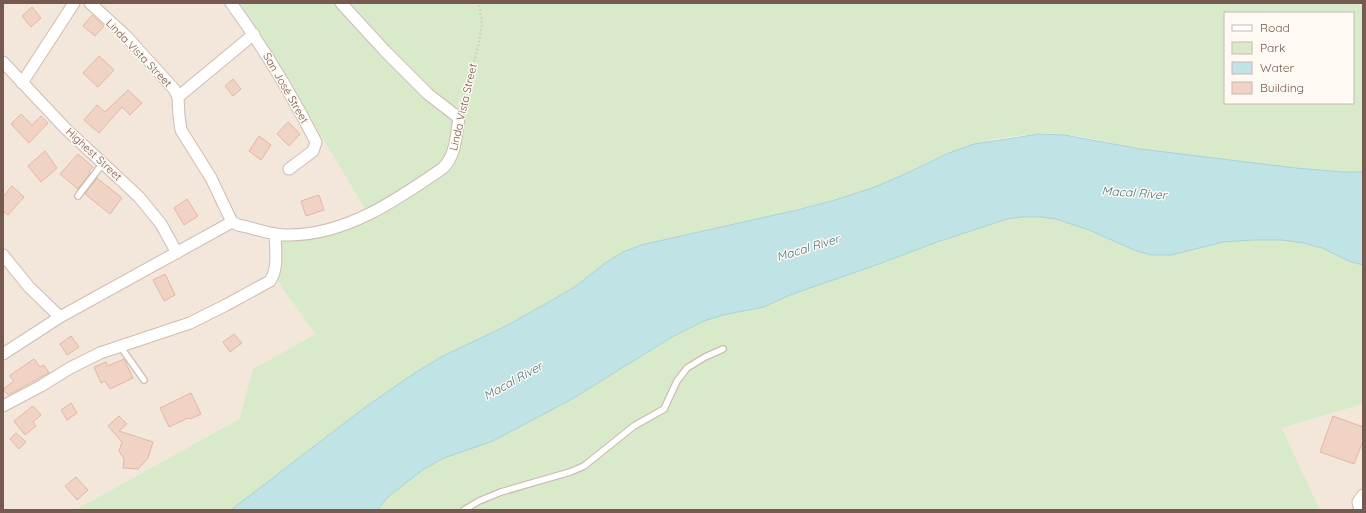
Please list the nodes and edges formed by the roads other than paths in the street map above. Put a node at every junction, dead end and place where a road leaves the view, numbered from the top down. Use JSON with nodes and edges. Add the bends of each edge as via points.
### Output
{"nodes":[{"id":1,"x":74,"y":3,"type":"edge"},
{"id":2,"x":90,"y":3,"type":"edge"},
{"id":3,"x":231,"y":3,"type":"edge"},
{"id":4,"x":341,"y":3,"type":"edge"},
{"id":5,"x":254,"y":34,"type":"junction"},
{"id":6,"x":3,"y":62,"type":"edge"},
{"id":7,"x":22,"y":83,"type":"junction"},
{"id":8,"x":178,"y":97,"type":"junction"},
{"id":9,"x":103,"y":163,"type":"junction"},
{"id":10,"x":289,"y":169,"type":"dead end"},
{"id":11,"x":78,"y":196,"type":"dead end"},
{"id":12,"x":232,"y":222,"type":"junction"},
{"id":13,"x":275,"y":234,"type":"junction"},
{"id":14,"x":176,"y":253,"type":"junction"},
{"id":15,"x":3,"y":255,"type":"edge"},
{"id":16,"x":60,"y":317,"type":"junction"},
{"id":17,"x":119,"y":345,"type":"junction"},
{"id":18,"x":723,"y":349,"type":"dead end"},
{"id":19,"x":3,"y":354,"type":"edge"},
{"id":20,"x":144,"y":380,"type":"dead end"},
{"id":21,"x":3,"y":406,"type":"edge"},
{"id":22,"x":1363,"y":495,"type":"edge"},
{"id":23,"x":464,"y":510,"type":"edge"},
{"id":24,"x":1360,"y":510,"type":"edge"}],
"edges":[{"from":1,"to":7,"type":"street"},
{"from":2,"to":8,"type":"street","name":"Linda Vista Street","via":[[126,36],[169,82]]},
{"from":3,"to":5,"type":"street","name":"San José Street"},
{"from":4,"to":13,"type":"street","name":"Linda Vista Street","via":[[428,94],[459,118],[453,154],[443,168],[372,213],[318,232],[288,236]]},
{"from":5,"to":8,"type":"street"},
{"from":5,"to":10,"type":"street","name":"San José Street","via":[[316,142],[313,152]]},
{"from":6,"to":7,"type":"street","name":"Highest Street"},
{"from":7,"to":9,"type":"street","name":"Highest Street"},
{"from":8,"to":12,"type":"street","name":"Linda Vista Street","via":[[181,130],[211,178]]},
{"from":9,"to":11,"type":"lane"},
{"from":9,"to":14,"type":"street","name":"Highest Street","via":[[154,214]]},
{"from":12,"to":13,"type":"street","name":"Linda Vista Street"},
{"from":12,"to":14,"type":"street"},
{"from":13,"to":17,"type":"street","via":[[274,275],[270,281],[226,306],[190,322]]},
{"from":14,"to":16,"type":"street"},
{"from":15,"to":16,"type":"street","via":[[29,287]]},
{"from":16,"to":19,"type":"street"},
{"from":17,"to":20,"type":"lane"},
{"from":17,"to":21,"type":"street","via":[[70,368]]},
{"from":18,"to":23,"type":"lane","via":[[687,368],[677,381],[664,409],[634,426],[584,466],[501,492]]},
{"from":22,"to":24,"type":"street","via":[[1358,502]]}]}
